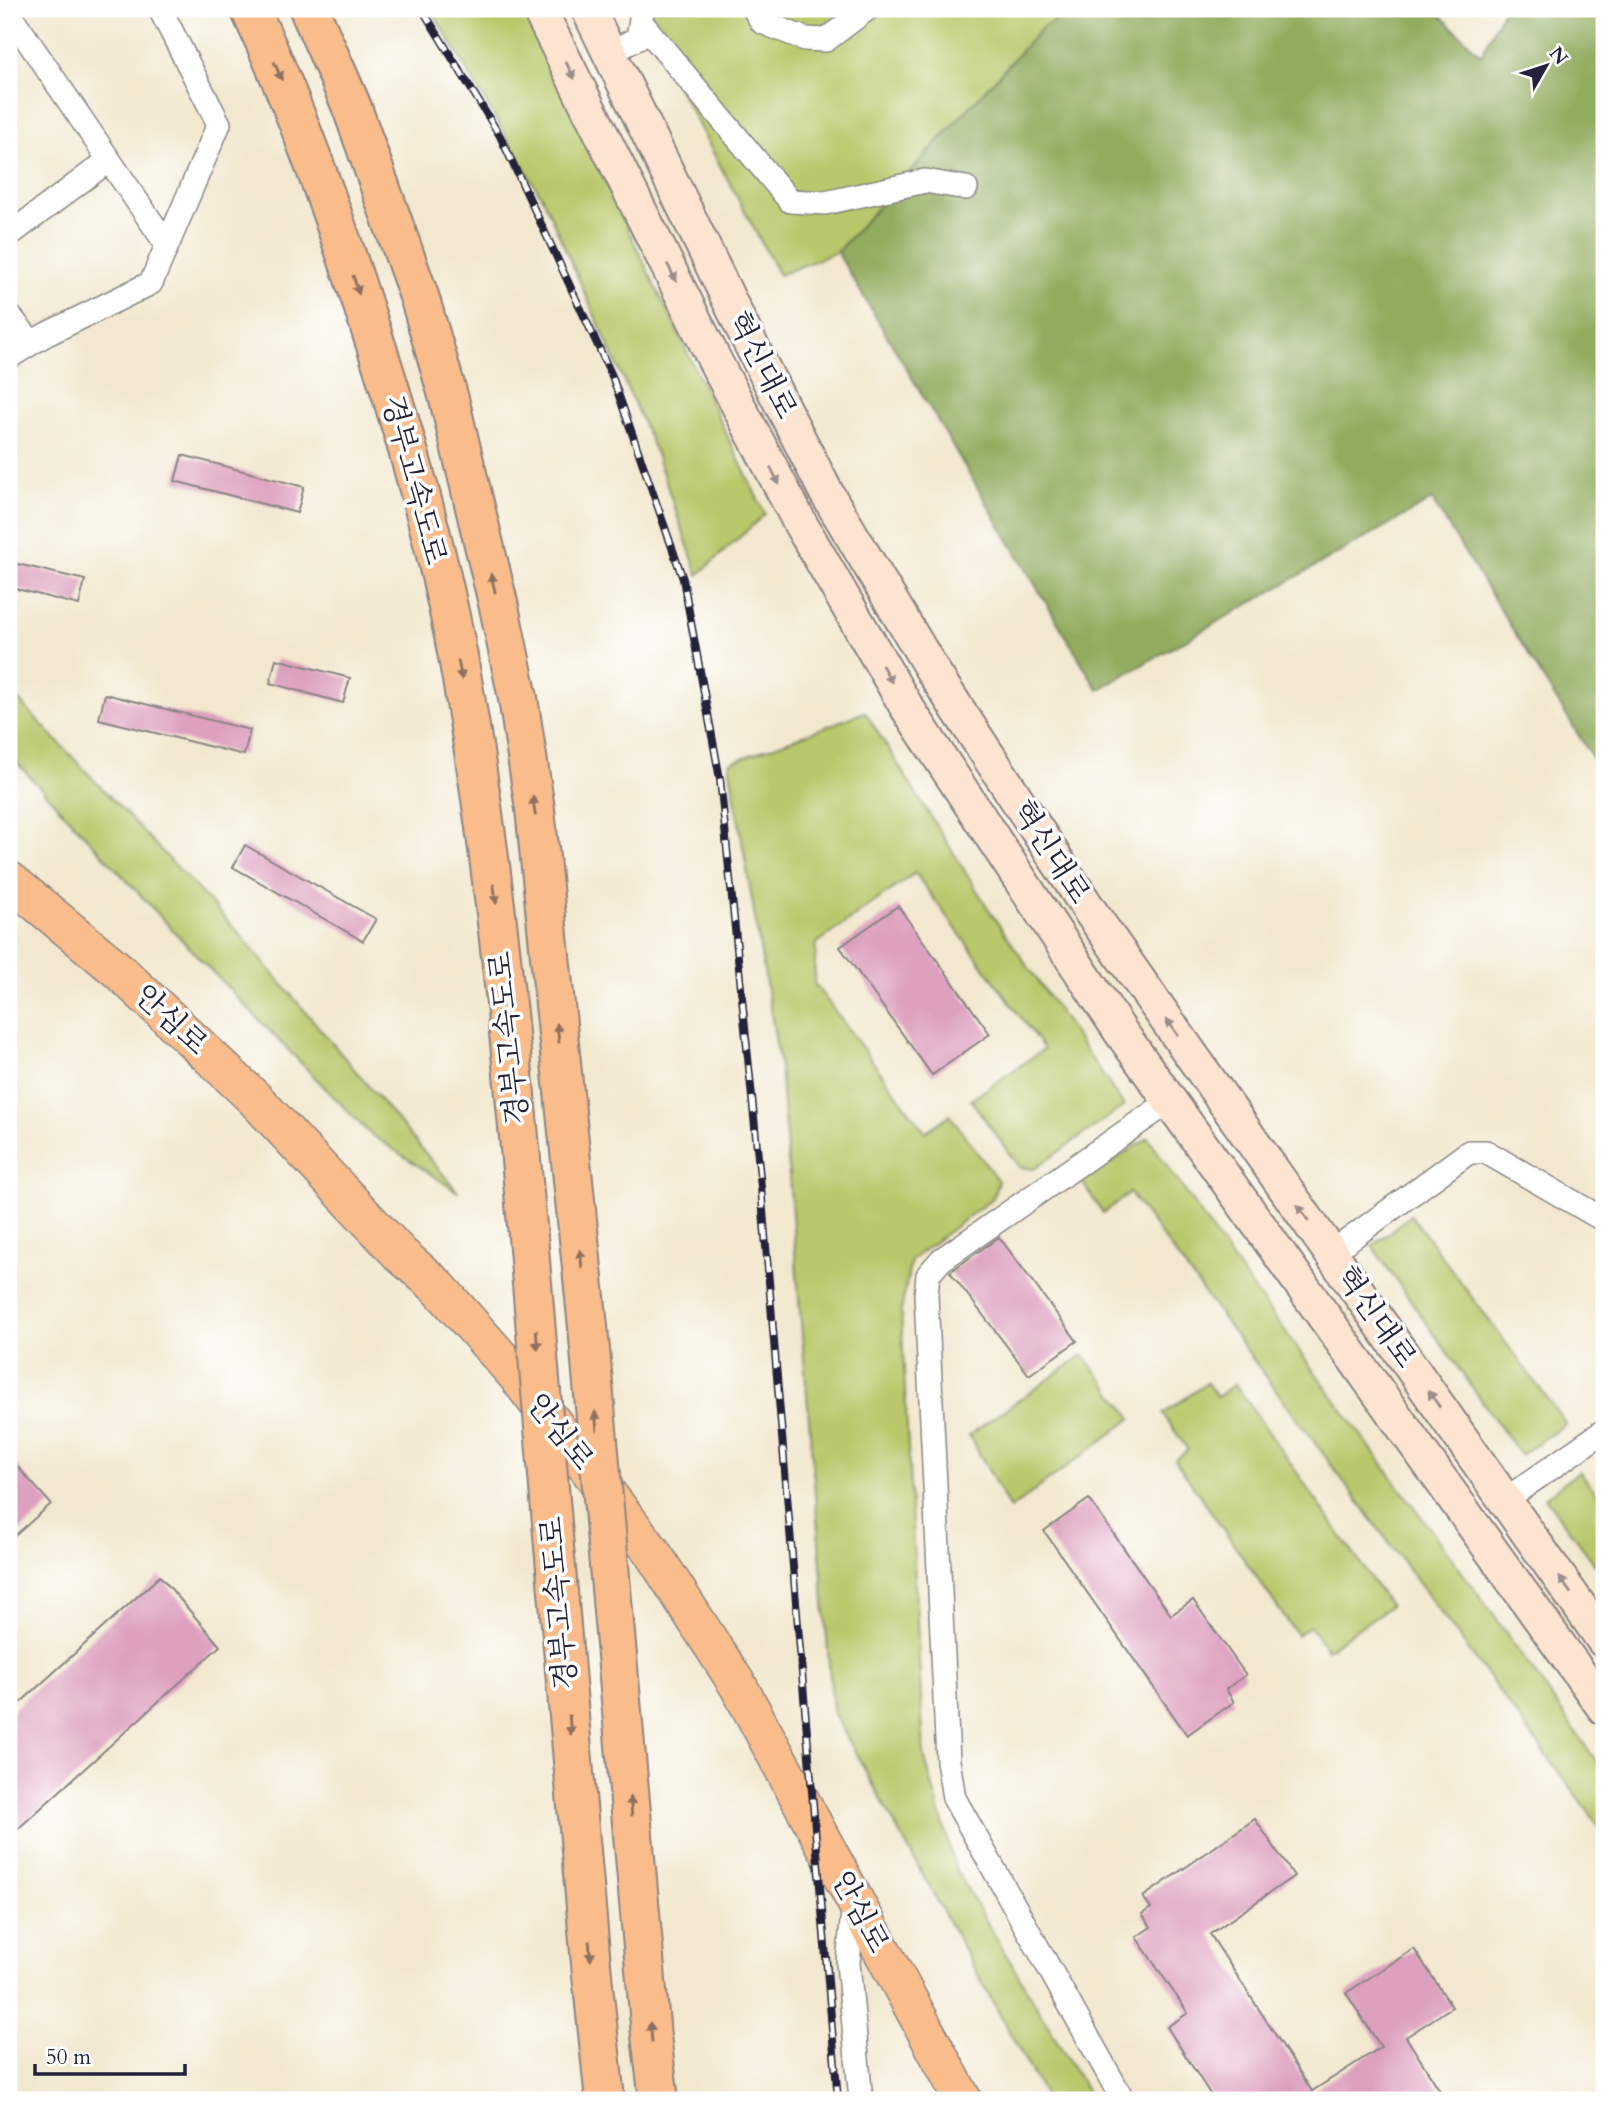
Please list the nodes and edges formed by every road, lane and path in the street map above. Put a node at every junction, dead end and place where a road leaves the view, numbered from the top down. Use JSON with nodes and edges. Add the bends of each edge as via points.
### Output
{"nodes":[{"id":1,"x":160,"y":9,"type":"edge"},
{"id":2,"x":250,"y":9,"type":"edge"},
{"id":3,"x":309,"y":9,"type":"edge"},
{"id":4,"x":539,"y":9,"type":"edge"},
{"id":5,"x":588,"y":9,"type":"edge"},
{"id":6,"x":754,"y":9,"type":"edge"},
{"id":7,"x":867,"y":9,"type":"edge"},
{"id":8,"x":9,"y":13,"type":"edge"},
{"id":9,"x":642,"y":15,"type":"edge"},
{"id":10,"x":610,"y":53,"type":"junction"},
{"id":11,"x":109,"y":160,"type":"junction"},
{"id":12,"x":966,"y":188,"type":"dead end"},
{"id":13,"x":9,"y":235,"type":"edge"},
{"id":14,"x":167,"y":246,"type":"junction"},
{"id":15,"x":9,"y":315,"type":"edge"},
{"id":16,"x":32,"y":343,"type":"junction"},
{"id":17,"x":9,"y":357,"type":"edge"},
{"id":18,"x":9,"y":880,"type":"edge"},
{"id":19,"x":1170,"y":1101,"type":"junction"},
{"id":20,"x":1604,"y":1220,"type":"edge"},
{"id":21,"x":1331,"y":1253,"type":"junction"},
{"id":22,"x":1604,"y":1431,"type":"edge"},
{"id":23,"x":1505,"y":1500,"type":"junction"},
{"id":24,"x":1604,"y":1641,"type":"edge"},
{"id":25,"x":1604,"y":1708,"type":"edge"},
{"id":26,"x":853,"y":1900,"type":"junction"},
{"id":27,"x":606,"y":2100,"type":"edge"},
{"id":28,"x":659,"y":2100,"type":"edge"},
{"id":29,"x":861,"y":2100,"type":"edge"},
{"id":30,"x":962,"y":2100,"type":"edge"},
{"id":31,"x":1124,"y":2100,"type":"edge"}],
"edges":[{"from":1,"to":14,"type":"street","via":[[219,124]]},
{"from":2,"to":27,"type":"highway","name":"경부고속도로","one_way":true,"bridge":true,"via":[[298,120],[391,392],[461,671],[497,910]]},
{"from":28,"to":3,"type":"highway","name":"경부고속도로","one_way":true,"bridge":true,"via":[[588,1327],[535,809],[518,698],[449,399],[420,299],[351,105]]},
{"from":4,"to":19,"type":"main road","one_way":true,"via":[[808,537],[906,706]]},
{"from":5,"to":10,"type":"main road","name":"혁신대로"},
{"from":6,"to":7,"type":"street","via":[[762,22],[804,39],[826,40]]},
{"from":8,"to":11,"type":"street"},
{"from":9,"to":10,"type":"street","via":[[638,38]]},
{"from":9,"to":12,"type":"street","via":[[790,201],[825,203],[925,181]]},
{"from":21,"to":10,"type":"main road","name":"혁신대로","one_way":true,"via":[[1090,911],[934,673],[826,492]]},
{"from":11,"to":13,"type":"street"},
{"from":11,"to":14,"type":"street"},
{"from":14,"to":16,"type":"street","via":[[151,283]]},
{"from":15,"to":16,"type":"street"},
{"from":16,"to":17,"type":"street"},
{"from":18,"to":26,"type":"main road","name":"안심로","via":[[119,971],[254,1098],[401,1255],[438,1287],[517,1376],[652,1552],[739,1687]]},
{"from":19,"to":25,"type":"main road"},
{"from":19,"to":31,"type":"street","via":[[941,1260],[928,1275],[926,1295],[948,1761],[954,1798]]},
{"from":20,"to":21,"type":"street","via":[[1486,1152],[1469,1152]]},
{"from":23,"to":21,"type":"main road","name":"혁신대로","one_way":true},
{"from":22,"to":23,"type":"street"},
{"from":24,"to":23,"type":"main road","name":"혁신대로","one_way":true},
{"from":26,"to":29,"type":"street","via":[[848,1963]]},
{"from":26,"to":30,"type":"main road","name":"안심로"}]}
